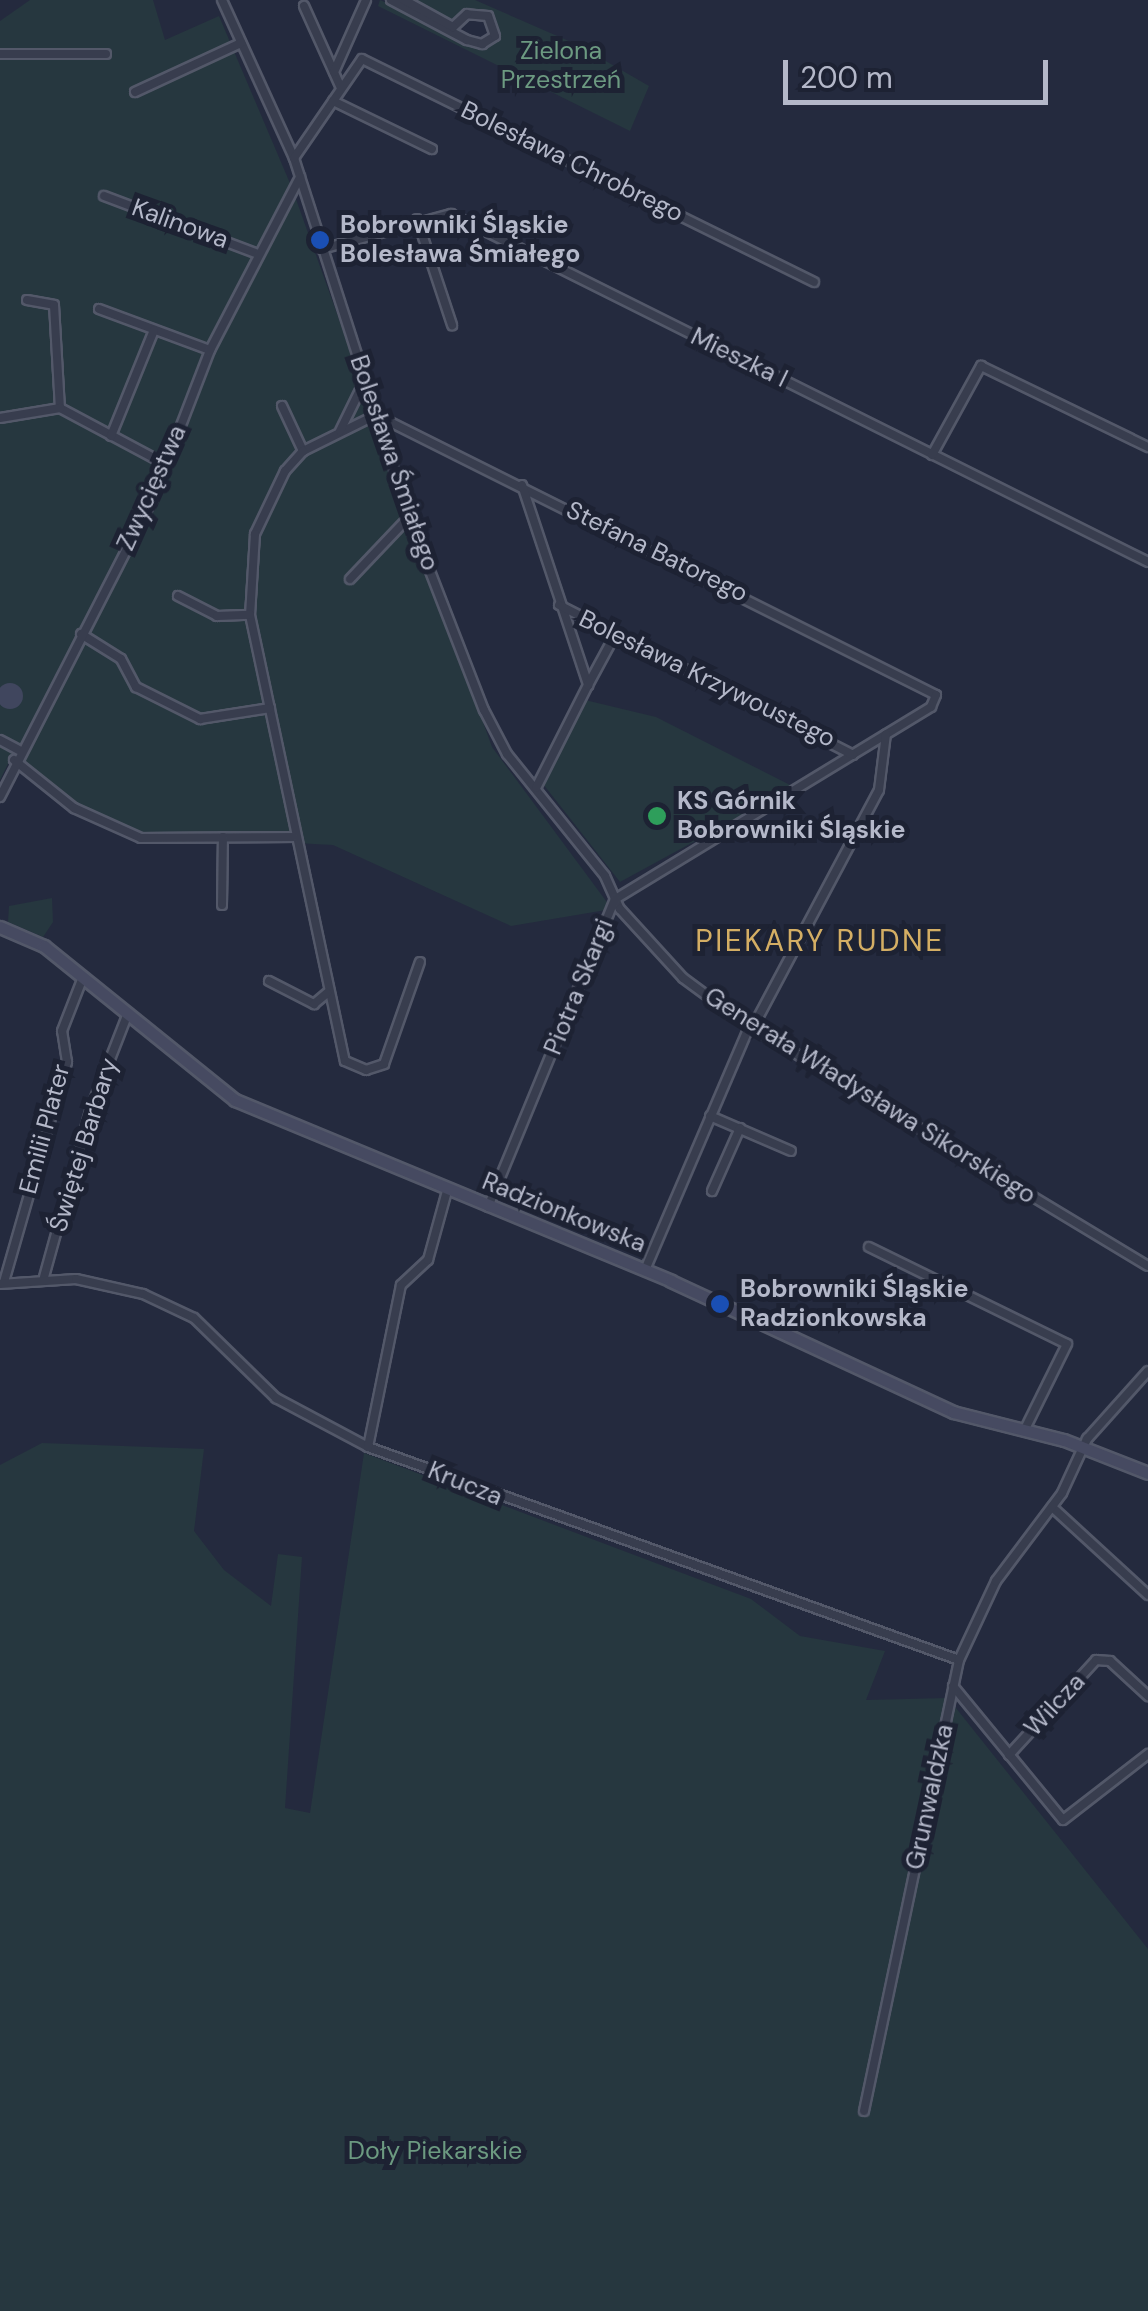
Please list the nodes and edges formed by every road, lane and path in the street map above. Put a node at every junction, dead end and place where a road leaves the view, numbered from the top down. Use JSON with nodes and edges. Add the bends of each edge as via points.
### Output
{"nodes":[{"id":1,"x":222,"y":0,"type":"edge"},
{"id":2,"x":366,"y":0,"type":"edge"},
{"id":3,"x":391,"y":0,"type":"edge"},
{"id":4,"x":404,"y":0,"type":"edge"},
{"id":5,"x":304,"y":6,"type":"dead end"},
{"id":6,"x":242,"y":44,"type":"junction"},
{"id":7,"x":0,"y":54,"type":"edge"},
{"id":8,"x":106,"y":54,"type":"dead end"},
{"id":9,"x":334,"y":72,"type":"junction"},
{"id":10,"x":342,"y":88,"type":"junction"},
{"id":11,"x":135,"y":92,"type":"dead end"},
{"id":12,"x":334,"y":101,"type":"junction"},
{"id":13,"x":432,"y":149,"type":"dead end"},
{"id":14,"x":294,"y":158,"type":"junction"},
{"id":15,"x":300,"y":177,"type":"junction"},
{"id":16,"x":104,"y":196,"type":"dead end"},
{"id":17,"x":417,"y":218,"type":"junction"},
{"id":18,"x":322,"y":248,"type":"junction"},
{"id":19,"x":256,"y":252,"type":"junction"},
{"id":20,"x":814,"y":282,"type":"dead end"},
{"id":21,"x":26,"y":300,"type":"dead end"},
{"id":22,"x":100,"y":308,"type":"dead end"},
{"id":23,"x":452,"y":324,"type":"dead end"},
{"id":24,"x":154,"y":330,"type":"junction"},
{"id":25,"x":210,"y":350,"type":"junction"},
{"id":26,"x":365,"y":380,"type":"junction"},
{"id":27,"x":282,"y":406,"type":"dead end"},
{"id":28,"x":60,"y":408,"type":"junction"},
{"id":29,"x":376,"y":415,"type":"junction"},
{"id":30,"x":0,"y":418,"type":"edge"},
{"id":31,"x":340,"y":431,"type":"junction"},
{"id":32,"x":111,"y":436,"type":"junction"},
{"id":33,"x":1148,"y":447,"type":"edge"},
{"id":34,"x":304,"y":451,"type":"junction"},
{"id":35,"x":932,"y":454,"type":"junction"},
{"id":36,"x":165,"y":464,"type":"junction"},
{"id":37,"x":522,"y":485,"type":"junction"},
{"id":38,"x":409,"y":517,"type":"junction"},
{"id":39,"x":1148,"y":562,"type":"edge"},
{"id":40,"x":350,"y":580,"type":"dead end"},
{"id":41,"x":178,"y":596,"type":"dead end"},
{"id":42,"x":559,"y":605,"type":"junction"},
{"id":43,"x":250,"y":615,"type":"junction"},
{"id":44,"x":81,"y":634,"type":"junction"},
{"id":45,"x":615,"y":634,"type":"junction"},
{"id":46,"x":588,"y":685,"type":"junction"},
{"id":47,"x":936,"y":695,"type":"joint"},
{"id":48,"x":270,"y":708,"type":"junction"},
{"id":49,"x":886,"y":734,"type":"junction"},
{"id":50,"x":0,"y":740,"type":"edge"},
{"id":51,"x":19,"y":750,"type":"junction"},
{"id":52,"x":853,"y":755,"type":"junction"},
{"id":53,"x":14,"y":760,"type":"junction"},
{"id":54,"x":536,"y":788,"type":"junction"},
{"id":55,"x":0,"y":797,"type":"edge"},
{"id":56,"x":224,"y":837,"type":"junction"},
{"id":57,"x":294,"y":837,"type":"junction"},
{"id":58,"x":615,"y":899,"type":"junction"},
{"id":59,"x":222,"y":906,"type":"dead end"},
{"id":60,"x":0,"y":927,"type":"edge"},
{"id":61,"x":420,"y":962,"type":"dead end"},
{"id":62,"x":82,"y":977,"type":"junction"},
{"id":63,"x":269,"y":981,"type":"dead end"},
{"id":64,"x":327,"y":993,"type":"junction"},
{"id":65,"x":128,"y":1013,"type":"junction"},
{"id":66,"x":752,"y":1026,"type":"junction"},
{"id":67,"x":710,"y":1116,"type":"junction"},
{"id":68,"x":740,"y":1128,"type":"junction"},
{"id":69,"x":792,"y":1151,"type":"dead end"},
{"id":70,"x":447,"y":1190,"type":"junction"},
{"id":71,"x":712,"y":1192,"type":"dead end"},
{"id":72,"x":488,"y":1207,"type":"junction"},
{"id":73,"x":869,"y":1247,"type":"dead end"},
{"id":74,"x":1148,"y":1266,"type":"edge"},
{"id":75,"x":645,"y":1270,"type":"junction"},
{"id":76,"x":44,"y":1277,"type":"junction"},
{"id":77,"x":2,"y":1283,"type":"edge"},
{"id":78,"x":1148,"y":1371,"type":"edge"},
{"id":79,"x":1024,"y":1431,"type":"junction"},
{"id":80,"x":1083,"y":1446,"type":"junction"},
{"id":81,"x":368,"y":1447,"type":"junction"},
{"id":82,"x":1148,"y":1473,"type":"edge"},
{"id":83,"x":1052,"y":1506,"type":"junction"},
{"id":84,"x":1148,"y":1595,"type":"edge"},
{"id":85,"x":959,"y":1660,"type":"junction"},
{"id":86,"x":953,"y":1686,"type":"junction"},
{"id":87,"x":1148,"y":1696,"type":"edge"},
{"id":88,"x":1008,"y":1754,"type":"junction"},
{"id":89,"x":1148,"y":1754,"type":"edge"},
{"id":90,"x":864,"y":2111,"type":"dead end"}],
"edges":[{"from":1,"to":6,"type":"street","name":"Bolesława Śmiałego"},
{"from":2,"to":9,"type":"street"},
{"from":3,"to":4,"type":"street","via":[[467,40],[482,44],[495,36],[488,16],[466,14],[452,27]]},
{"from":5,"to":9,"type":"street"},
{"from":6,"to":11,"type":"street"},
{"from":6,"to":14,"type":"street","name":"Bolesława Śmiałego"},
{"from":7,"to":8,"type":"street"},
{"from":9,"to":10,"type":"street"},
{"from":10,"to":12,"type":"street","name":"Bolesława Chrobrego"},
{"from":10,"to":20,"type":"street","name":"Bolesława Chrobrego","via":[[362,60]]},
{"from":12,"to":13,"type":"street"},
{"from":12,"to":14,"type":"street","name":"Bolesława Chrobrego"},
{"from":14,"to":15,"type":"street","name":"Bolesława Śmiałego"},
{"from":15,"to":18,"type":"street","name":"Bolesława Śmiałego"},
{"from":15,"to":19,"type":"street","name":"Zwycięstwa"},
{"from":16,"to":19,"type":"street","name":"Kalinowa"},
{"from":17,"to":18,"type":"street","name":"Mieszka I"},
{"from":17,"to":23,"type":"street"},
{"from":17,"to":35,"type":"street","name":"Mieszka I","via":[[451,214]]},
{"from":18,"to":26,"type":"street","name":"Bolesława Śmiałego"},
{"from":19,"to":25,"type":"street","name":"Zwycięstwa"},
{"from":21,"to":28,"type":"street","via":[[48,298],[54,305]]},
{"from":22,"to":24,"type":"street"},
{"from":24,"to":25,"type":"street"},
{"from":24,"to":32,"type":"street"},
{"from":25,"to":36,"type":"street","name":"Zwycięstwa"},
{"from":26,"to":29,"type":"street","name":"Bolesława Śmiałego"},
{"from":26,"to":31,"type":"street"},
{"from":27,"to":34,"type":"street"},
{"from":28,"to":30,"type":"street"},
{"from":28,"to":32,"type":"street"},
{"from":29,"to":31,"type":"street"},
{"from":29,"to":37,"type":"street","name":"Stefana Batorego"},
{"from":29,"to":38,"type":"street","name":"Bolesława Śmiałego"},
{"from":31,"to":34,"type":"street"},
{"from":32,"to":36,"type":"street"},
{"from":33,"to":35,"type":"street","via":[[979,366]]},
{"from":34,"to":43,"type":"street","via":[[284,471],[255,534]]},
{"from":35,"to":39,"type":"street","name":"Mieszka I"},
{"from":36,"to":44,"type":"street","name":"Zwycięstwa"},
{"from":37,"to":42,"type":"street"},
{"from":37,"to":47,"type":"street","name":"Stefana Batorego"},
{"from":38,"to":40,"type":"street"},
{"from":38,"to":54,"type":"street","name":"Bolesława Śmiałego","via":[[484,710]]},
{"from":41,"to":43,"type":"street","via":[[218,616]]},
{"from":42,"to":45,"type":"street","name":"Bolesława Krzywoustego"},
{"from":42,"to":46,"type":"street"},
{"from":43,"to":48,"type":"street"},
{"from":44,"to":48,"type":"street","via":[[121,659],[136,687],[200,719]]},
{"from":44,"to":51,"type":"street","name":"Zwycięstwa"},
{"from":45,"to":46,"type":"street"},
{"from":45,"to":52,"type":"street","name":"Bolesława Krzywoustego"},
{"from":46,"to":54,"type":"street"},
{"from":47,"to":49,"type":"street","name":"Piotra Skargi","via":[[931,707]]},
{"from":48,"to":57,"type":"street"},
{"from":49,"to":52,"type":"street","name":"Piotra Skargi"},
{"from":49,"to":66,"type":"street","via":[[879,790]]},
{"from":50,"to":51,"type":"street"},
{"from":51,"to":53,"type":"street","name":"Zwycięstwa"},
{"from":52,"to":58,"type":"street","name":"Piotra Skargi"},
{"from":53,"to":55,"type":"street","name":"Zwycięstwa"},
{"from":53,"to":56,"type":"street","via":[[74,808],[142,838]]},
{"from":54,"to":58,"type":"street","name":"Bolesława Śmiałego"},
{"from":56,"to":57,"type":"street"},
{"from":56,"to":59,"type":"street"},
{"from":57,"to":64,"type":"street"},
{"from":58,"to":66,"type":"street","name":"Generała Władysława Sikorskiego","via":[[683,978]]},
{"from":58,"to":72,"type":"street","name":"Piotra Skargi"},
{"from":60,"to":62,"type":"street","name":"Radzionkowska","via":[[44,946]]},
{"from":61,"to":64,"type":"street","via":[[384,1064],[366,1070],[336,1048]]},
{"from":62,"to":65,"type":"street","name":"Radzionkowska"},
{"from":62,"to":77,"type":"street","name":"Emilii Plater","via":[[62,1032],[67,1062]]},
{"from":63,"to":64,"type":"street","via":[[314,1004]]},
{"from":65,"to":70,"type":"street","name":"Radzionkowska","via":[[235,1100]]},
{"from":65,"to":76,"type":"street","name":"Świętej Barbary","via":[[90,1108]]},
{"from":66,"to":67,"type":"street"},
{"from":66,"to":74,"type":"street","name":"Generała Władysława Sikorskiego"},
{"from":67,"to":68,"type":"street"},
{"from":67,"to":75,"type":"street"},
{"from":68,"to":69,"type":"street"},
{"from":68,"to":71,"type":"street"},
{"from":70,"to":72,"type":"street","name":"Radzionkowska"},
{"from":70,"to":81,"type":"street","via":[[428,1260],[400,1292]]},
{"from":72,"to":75,"type":"street","name":"Radzionkowska"},
{"from":73,"to":79,"type":"street","via":[[1067,1344]]},
{"from":75,"to":79,"type":"street","name":"Radzionkowska","via":[[926,1401]]},
{"from":76,"to":77,"type":"street","name":"Krucza"},
{"from":76,"to":81,"type":"street","name":"Krucza","via":[[125,1287],[194,1318],[263,1388]]},
{"from":78,"to":80,"type":"street","name":"Grunwaldzka"},
{"from":79,"to":80,"type":"street","name":"Radzionkowska"},
{"from":80,"to":82,"type":"street","name":"Radzionkowska"},
{"from":80,"to":83,"type":"street","name":"Grunwaldzka"},
{"from":81,"to":85,"type":"street","name":"Krucza"},
{"from":83,"to":84,"type":"street"},
{"from":83,"to":85,"type":"street","name":"Grunwaldzka","via":[[996,1581]]},
{"from":85,"to":86,"type":"street","name":"Grunwaldzka"},
{"from":86,"to":88,"type":"street"},
{"from":86,"to":90,"type":"street","name":"Grunwaldzka"},
{"from":87,"to":88,"type":"street","name":"Wilcza","via":[[1110,1660],[1096,1660]]},
{"from":88,"to":89,"type":"street","via":[[1063,1820]]}]}
